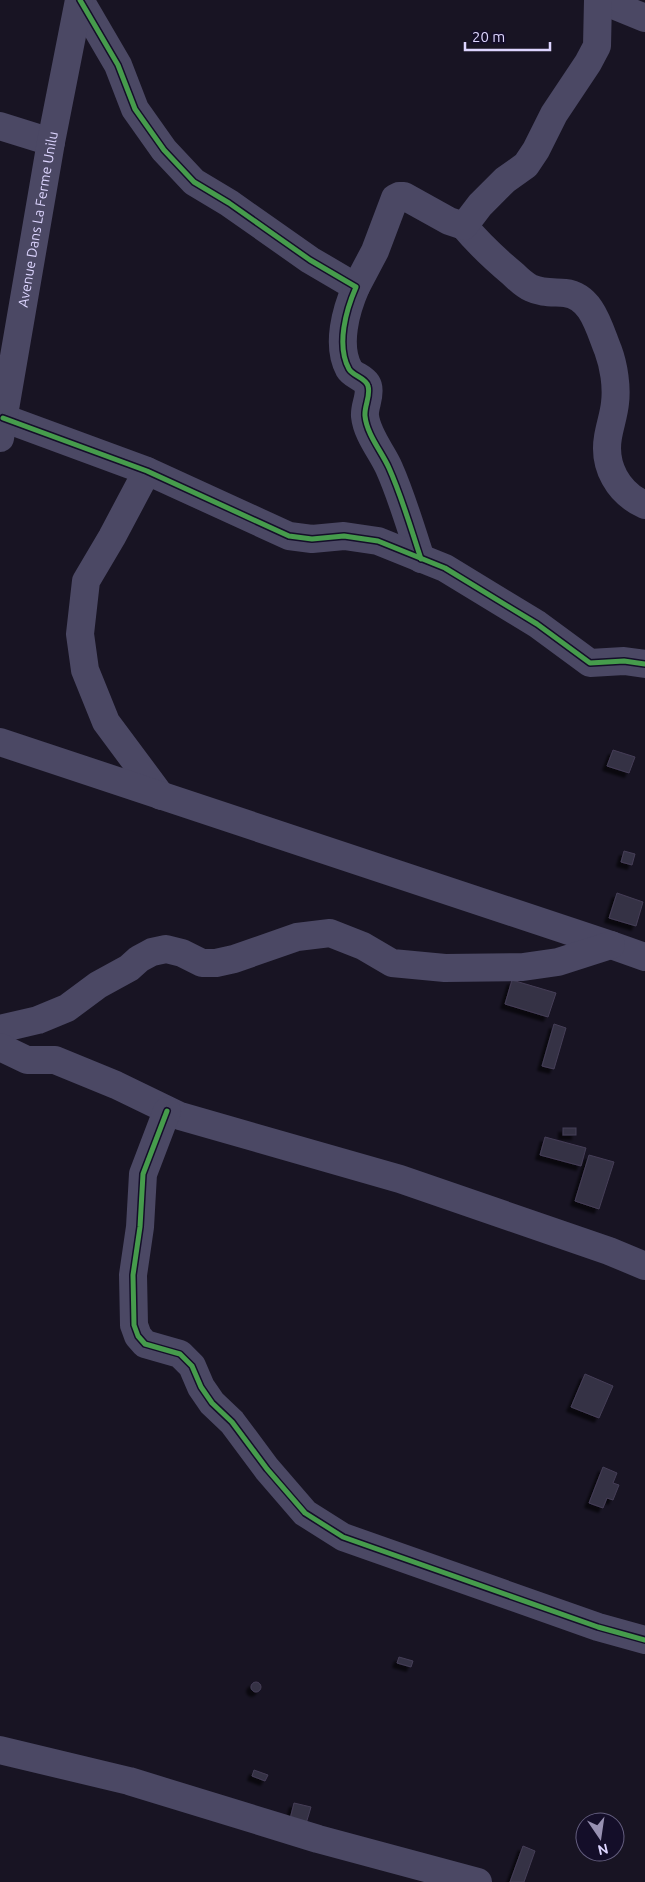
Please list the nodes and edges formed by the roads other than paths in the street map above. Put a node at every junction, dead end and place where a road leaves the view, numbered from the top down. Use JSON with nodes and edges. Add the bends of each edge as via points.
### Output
{"nodes":[{"id":1,"x":79,"y":0,"type":"edge"},
{"id":2,"x":599,"y":0,"type":"edge"},
{"id":3,"x":645,"y":18,"type":"edge"},
{"id":4,"x":0,"y":126,"type":"edge"},
{"id":5,"x":51,"y":142,"type":"junction"},
{"id":6,"x":464,"y":226,"type":"junction"},
{"id":7,"x":356,"y":287,"type":"junction"},
{"id":8,"x":2,"y":428,"type":"edge"},
{"id":9,"x":147,"y":470,"type":"junction"},
{"id":10,"x":645,"y":505,"type":"edge"},
{"id":11,"x":421,"y":559,"type":"junction"},
{"id":12,"x":645,"y":664,"type":"edge"},
{"id":13,"x":0,"y":742,"type":"edge"},
{"id":14,"x":161,"y":796,"type":"junction"},
{"id":15,"x":611,"y":944,"type":"junction"},
{"id":16,"x":645,"y":958,"type":"edge"},
{"id":17,"x":0,"y":1029,"type":"edge"},
{"id":18,"x":0,"y":1047,"type":"edge"},
{"id":19,"x":167,"y":1110,"type":"junction"},
{"id":20,"x":645,"y":1266,"type":"edge"},
{"id":21,"x":645,"y":1640,"type":"edge"},
{"id":22,"x":0,"y":1750,"type":"edge"},
{"id":23,"x":478,"y":1882,"type":"edge"}],
"edges":[{"from":1,"to":5,"type":"street","name":"Avenue Dans La Ferme Unilu"},
{"from":1,"to":7,"type":"street","via":[[118,65],[135,108],[164,150],[194,182]]},
{"from":2,"to":3,"type":"street"},
{"from":2,"to":6,"type":"street","via":[[597,46],[588,63],[554,114],[526,165],[486,198]]},
{"from":4,"to":5,"type":"street"},
{"from":5,"to":8,"type":"street","name":"Avenue Dans La Ferme Unilu"},
{"from":6,"to":7,"type":"street","via":[[404,196],[395,198],[375,251]]},
{"from":6,"to":10,"type":"street","via":[[484,250],[530,288],[581,298],[592,313],[609,354],[614,377],[616,402],[608,439],[608,462],[616,481],[636,501]]},
{"from":7,"to":11,"type":"street","via":[[348,306],[343,338],[345,358],[349,370],[368,387],[365,416],[369,430],[389,468]]},
{"from":8,"to":9,"type":"street"},
{"from":9,"to":11,"type":"street","via":[[289,536],[312,539],[344,536],[378,541]]},
{"from":9,"to":14,"type":"street","via":[[86,581],[80,634],[85,670],[106,722]]},
{"from":11,"to":12,"type":"street","via":[[445,568],[538,624],[590,663],[624,661]]},
{"from":13,"to":14,"type":"street"},
{"from":14,"to":15,"type":"street"},
{"from":15,"to":16,"type":"street"},
{"from":15,"to":17,"type":"street","via":[[558,962],[522,967],[445,968],[392,963],[330,933],[297,936],[234,959],[216,962],[202,963],[166,949],[139,959],[67,1008],[38,1020]]},
{"from":18,"to":19,"type":"street","via":[[27,1060],[55,1060]]},
{"from":19,"to":20,"type":"street","via":[[400,1179]]},
{"from":19,"to":21,"type":"street","via":[[143,1174],[133,1275],[134,1325],[145,1344],[180,1354],[192,1366],[212,1403],[232,1422],[305,1513],[343,1537],[598,1627]]},
{"from":22,"to":23,"type":"street","via":[[129,1780],[318,1839]]}]}
